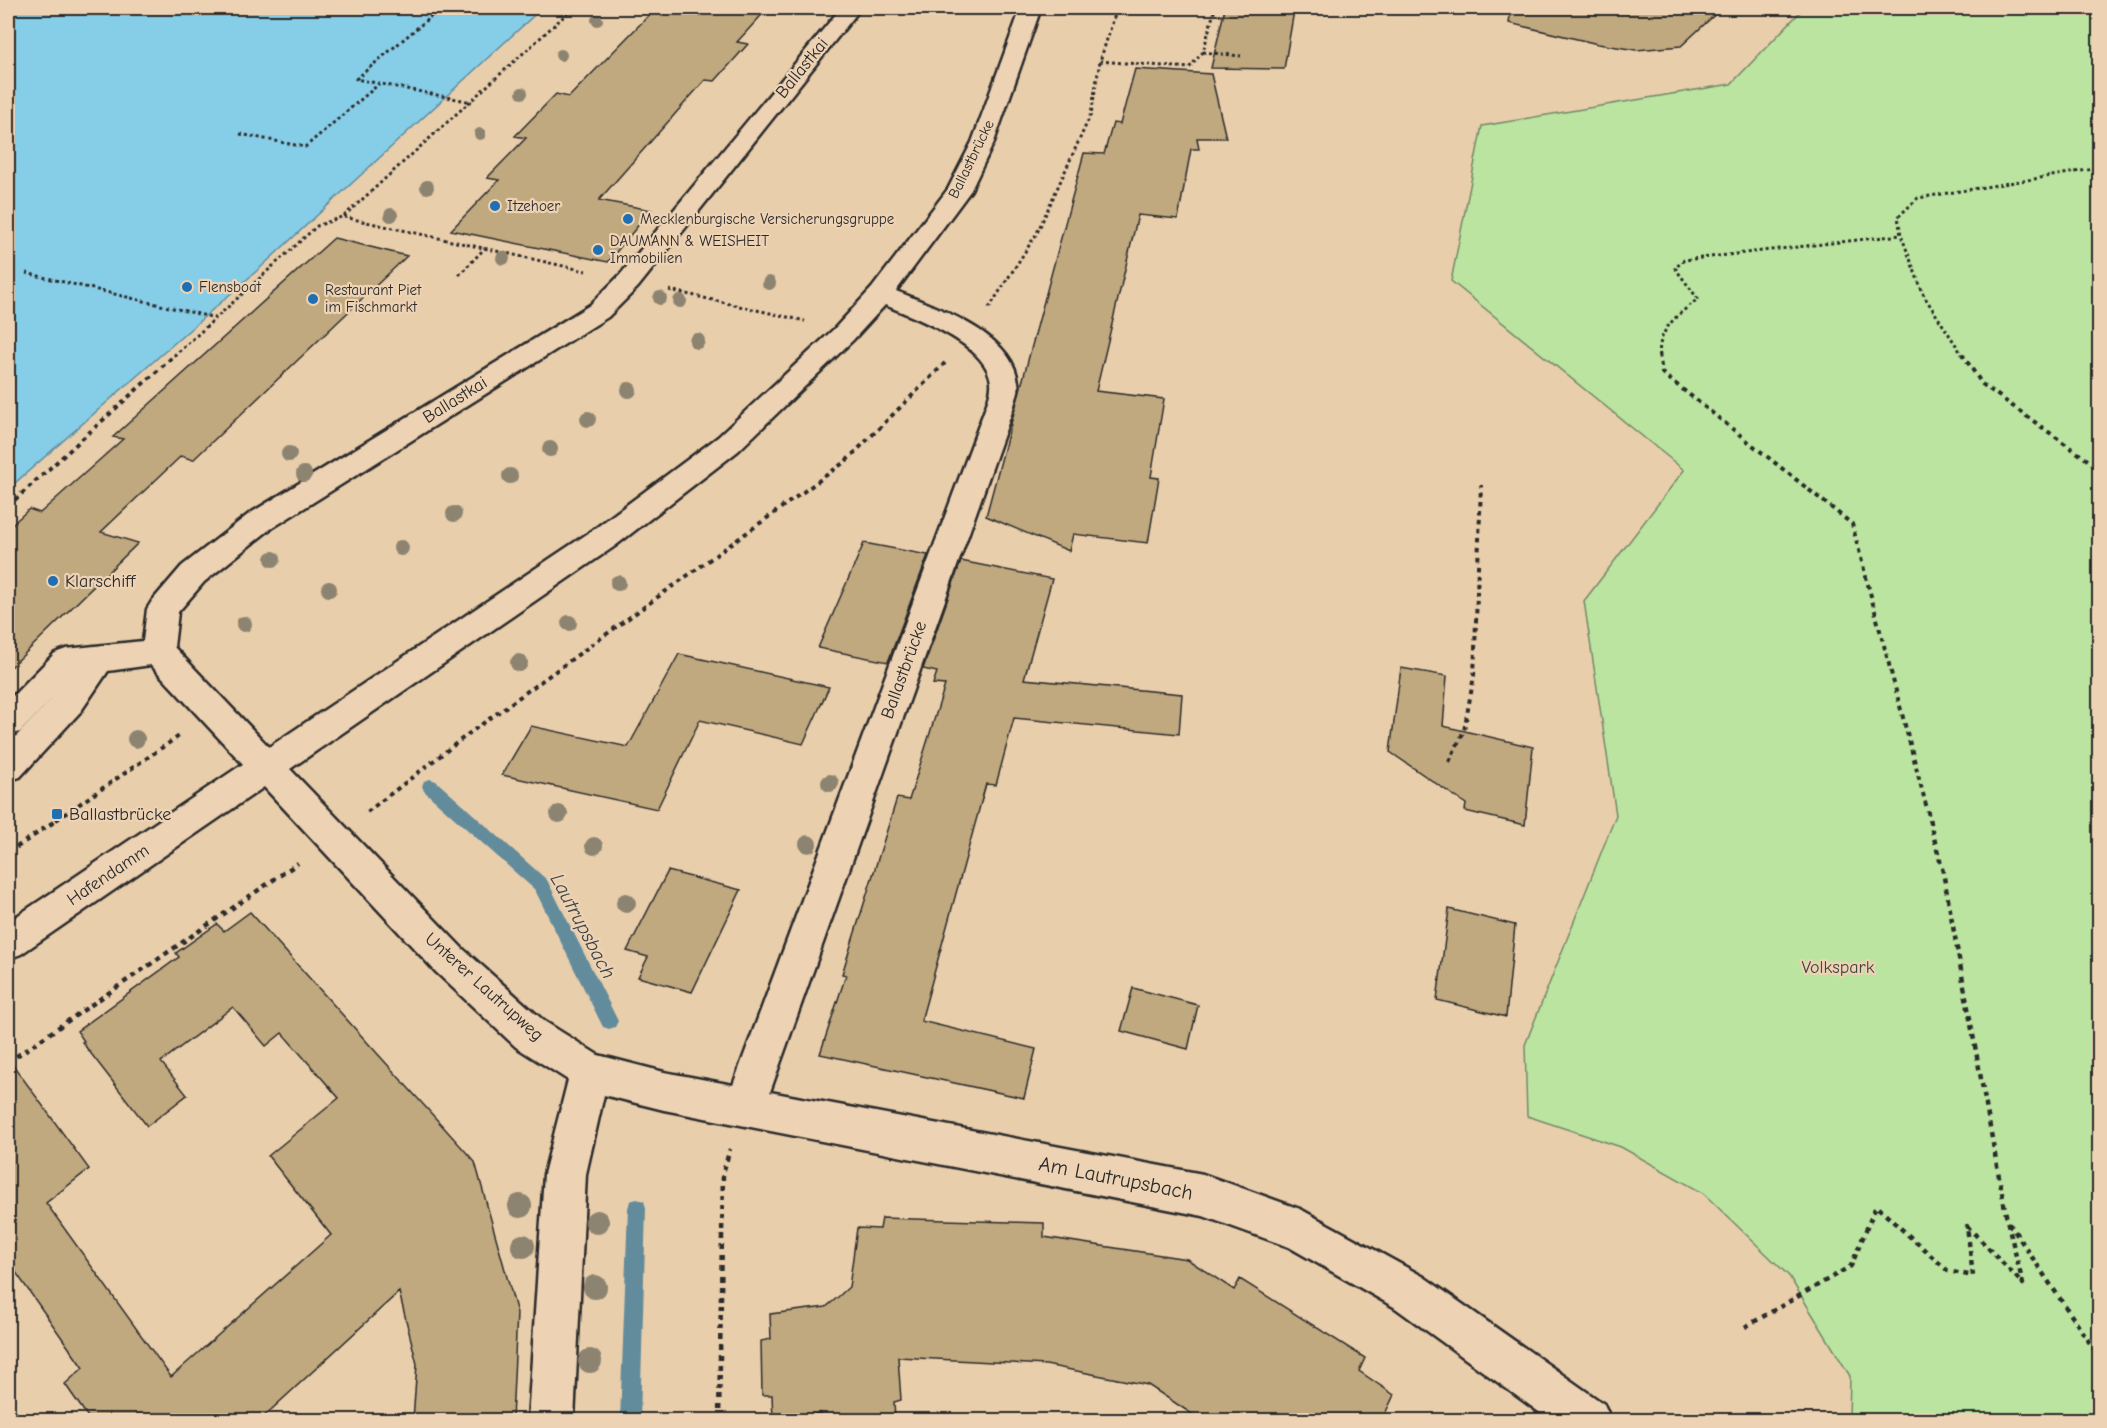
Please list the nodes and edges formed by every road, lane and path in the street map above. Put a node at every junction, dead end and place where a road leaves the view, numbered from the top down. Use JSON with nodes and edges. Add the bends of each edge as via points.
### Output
{"nodes":[{"id":1,"x":441,"y":8,"type":"edge"},
{"id":2,"x":573,"y":8,"type":"edge"},
{"id":3,"x":851,"y":8,"type":"edge"},
{"id":4,"x":1031,"y":8,"type":"edge"},
{"id":5,"x":1117,"y":8,"type":"edge"},
{"id":6,"x":1215,"y":8,"type":"edge"},
{"id":7,"x":1203,"y":52,"type":"junction"},
{"id":8,"x":1241,"y":56,"type":"dead end"},
{"id":9,"x":1100,"y":61,"type":"junction"},
{"id":10,"x":379,"y":84,"type":"junction"},
{"id":11,"x":472,"y":102,"type":"junction"},
{"id":12,"x":240,"y":134,"type":"dead end"},
{"id":13,"x":2100,"y":168,"type":"edge"},
{"id":14,"x":1901,"y":235,"type":"junction"},
{"id":15,"x":485,"y":248,"type":"dead end"},
{"id":16,"x":26,"y":273,"type":"dead end"},
{"id":17,"x":459,"y":275,"type":"dead end"},
{"id":18,"x":881,"y":294,"type":"junction"},
{"id":19,"x":161,"y":299,"type":"dead end"},
{"id":20,"x":156,"y":303,"type":"junction"},
{"id":21,"x":216,"y":318,"type":"junction"},
{"id":22,"x":972,"y":336,"type":"junction"},
{"id":23,"x":2100,"y":469,"type":"edge"},
{"id":24,"x":1481,"y":485,"type":"dead end"},
{"id":25,"x":8,"y":506,"type":"edge"},
{"id":26,"x":158,"y":651,"type":"junction"},
{"id":27,"x":98,"y":660,"type":"junction"},
{"id":28,"x":215,"y":712,"type":"junction"},
{"id":29,"x":8,"y":722,"type":"edge"},
{"id":30,"x":1449,"y":762,"type":"dead end"},
{"id":31,"x":8,"y":767,"type":"edge"},
{"id":32,"x":268,"y":768,"type":"junction"},
{"id":33,"x":334,"y":838,"type":"junction"},
{"id":34,"x":8,"y":854,"type":"edge"},
{"id":35,"x":8,"y":942,"type":"edge"},
{"id":36,"x":8,"y":1062,"type":"edge"},
{"id":37,"x":590,"y":1072,"type":"junction"},
{"id":38,"x":745,"y":1105,"type":"junction"},
{"id":39,"x":2007,"y":1220,"type":"junction"},
{"id":40,"x":1745,"y":1327,"type":"dead end"},
{"id":41,"x":2100,"y":1358,"type":"edge"},
{"id":42,"x":551,"y":1420,"type":"edge"},
{"id":43,"x":719,"y":1420,"type":"edge"},
{"id":44,"x":1588,"y":1420,"type":"edge"}],
"edges":[{"from":1,"to":10,"type":"path","via":[[356,79]]},
{"from":2,"to":11,"type":"path"},
{"from":3,"to":26,"type":"street","name":"Ballastkai","via":[[628,281],[599,311],[259,522],[193,574],[163,609]]},
{"from":4,"to":18,"type":"street","name":"Ballastbrücke","via":[[983,142],[959,190]]},
{"from":5,"to":9,"type":"path"},
{"from":6,"to":7,"type":"path"},
{"from":7,"to":8,"type":"path"},
{"from":7,"to":9,"type":"path","via":[[1189,68]]},
{"from":9,"to":22,"type":"path","via":[[1091,114],[1036,233]]},
{"from":10,"to":11,"type":"path"},
{"from":10,"to":12,"type":"path","via":[[305,147]]},
{"from":11,"to":21,"type":"path","via":[[344,216],[317,226]]},
{"from":13,"to":14,"type":"path","via":[[1918,198],[1898,217]]},
{"from":14,"to":23,"type":"path","via":[[1924,296],[1982,384]]},
{"from":14,"to":39,"type":"path","via":[[1684,260],[1675,268],[1698,299],[1673,318],[1658,345],[1662,373],[1852,524],[1942,872]]},
{"from":15,"to":17,"type":"path"},
{"from":16,"to":20,"type":"path"},
{"from":18,"to":22,"type":"street","name":"Ballastbrücke"},
{"from":18,"to":32,"type":"street","name":"Ballastbrücke","via":[[728,444],[604,538]]},
{"from":19,"to":20,"type":"path"},
{"from":20,"to":21,"type":"path"},
{"from":21,"to":25,"type":"path"},
{"from":22,"to":33,"type":"path","via":[[846,461],[471,732]]},
{"from":22,"to":38,"type":"street","name":"Ballastbrücke","via":[[999,362],[1005,382],[999,410]]},
{"from":24,"to":30,"type":"path","via":[[1474,676],[1464,731]]},
{"from":26,"to":27,"type":"street"},
{"from":26,"to":28,"type":"street"},
{"from":27,"to":29,"type":"street","via":[[66,662]]},
{"from":27,"to":31,"type":"street","via":[[69,702]]},
{"from":28,"to":32,"type":"street"},
{"from":28,"to":34,"type":"path"},
{"from":32,"to":33,"type":"street","name":"Unterer Lautrupweg"},
{"from":32,"to":35,"type":"street","name":"Hafendamm"},
{"from":33,"to":36,"type":"path"},
{"from":33,"to":37,"type":"street","name":"Unterer Lautrupweg","via":[[465,975],[530,1034]]},
{"from":37,"to":38,"type":"street","name":"Am Lautrupsbach","via":[[664,1091]]},
{"from":37,"to":42,"type":"street","via":[[565,1174]]},
{"from":38,"to":43,"type":"path","via":[[723,1173]]},
{"from":38,"to":44,"type":"street","name":"Am Lautrupsbach","via":[[1203,1195],[1300,1230],[1409,1292]]},
{"from":39,"to":40,"type":"path","via":[[2023,1284],[1967,1226],[1973,1276],[1948,1271],[1876,1206],[1851,1266]]},
{"from":39,"to":41,"type":"path"}]}
